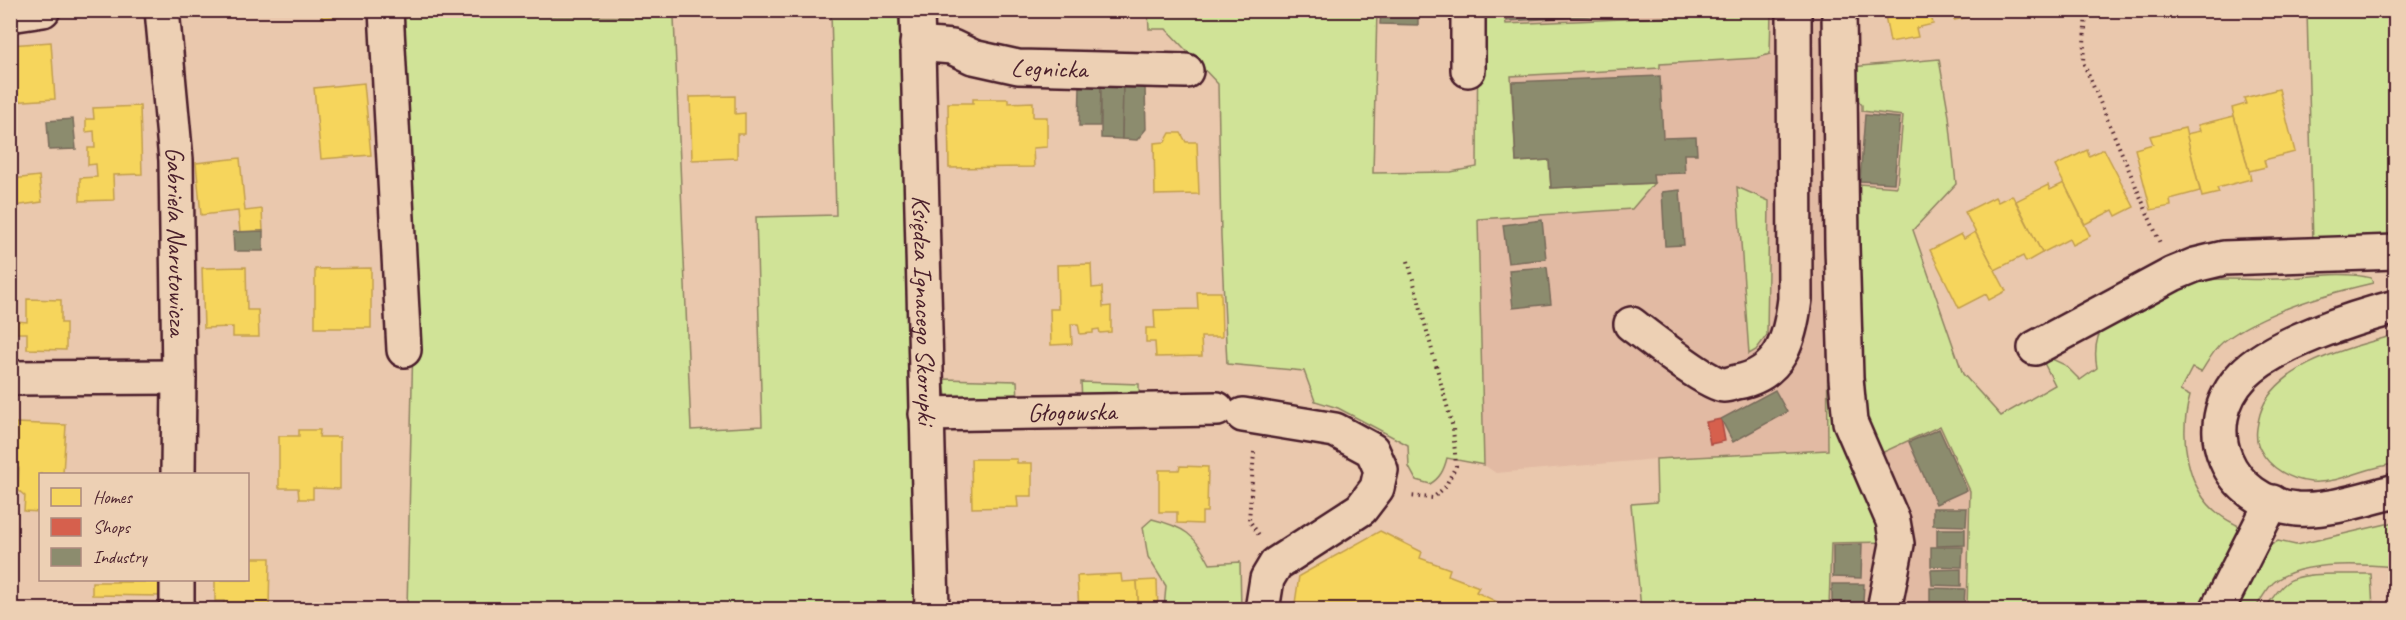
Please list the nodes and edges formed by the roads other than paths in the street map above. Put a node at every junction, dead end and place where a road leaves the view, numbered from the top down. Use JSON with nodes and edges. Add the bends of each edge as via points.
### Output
{"nodes":[{"id":1,"x":43,"y":10,"type":"edge"},
{"id":2,"x":162,"y":10,"type":"edge"},
{"id":3,"x":386,"y":10,"type":"edge"},
{"id":4,"x":917,"y":10,"type":"edge"},
{"id":5,"x":1468,"y":10,"type":"edge"},
{"id":6,"x":1794,"y":10,"type":"edge"},
{"id":7,"x":1839,"y":10,"type":"edge"},
{"id":8,"x":10,"y":15,"type":"edge"},
{"id":9,"x":917,"y":44,"type":"junction"},
{"id":10,"x":1468,"y":70,"type":"dead end"},
{"id":11,"x":1186,"y":71,"type":"dead end"},
{"id":12,"x":2396,"y":252,"type":"edge"},
{"id":13,"x":2396,"y":307,"type":"edge"},
{"id":14,"x":1631,"y":324,"type":"dead end"},
{"id":15,"x":2035,"y":348,"type":"dead end"},
{"id":16,"x":404,"y":350,"type":"dead end"},
{"id":17,"x":179,"y":377,"type":"junction"},
{"id":18,"x":10,"y":378,"type":"edge"},
{"id":19,"x":926,"y":414,"type":"junction"},
{"id":20,"x":178,"y":473,"type":"edge"},
{"id":21,"x":2396,"y":491,"type":"edge"},
{"id":22,"x":2272,"y":502,"type":"junction"},
{"id":23,"x":177,"y":581,"type":"edge"},
{"id":24,"x":177,"y":609,"type":"edge"},
{"id":25,"x":932,"y":609,"type":"edge"},
{"id":26,"x":1262,"y":609,"type":"edge"},
{"id":27,"x":1884,"y":609,"type":"edge"},
{"id":28,"x":2217,"y":609,"type":"edge"}],
"edges":[{"from":1,"to":8,"type":"street"},
{"from":2,"to":17,"type":"street","name":"Gabriela Narutowicza","via":[[176,160]]},
{"from":3,"to":16,"type":"street"},
{"from":4,"to":9,"type":"street","name":"Księdza Ignacego Skorupki"},
{"from":5,"to":10,"type":"street"},
{"from":6,"to":14,"type":"street","via":[[1795,298],[1785,345],[1772,367],[1750,380],[1722,385],[1696,372]]},
{"from":7,"to":27,"type":"street","via":[[1846,378],[1850,422],[1893,521],[1898,544]]},
{"from":9,"to":11,"type":"street","name":"Legnicka","via":[[952,47],[973,57],[1018,67]]},
{"from":9,"to":19,"type":"street","name":"Księdza Ignacego Skorupki"},
{"from":12,"to":15,"type":"street","via":[[2224,258],[2195,265]]},
{"from":13,"to":22,"type":"street","via":[[2363,316],[2270,355],[2243,375],[2230,392],[2220,421],[2222,453],[2232,473],[2248,489]]},
{"from":17,"to":18,"type":"street"},
{"from":17,"to":20,"type":"street","name":"Gabriela Narutowicza"},
{"from":19,"to":25,"type":"street","name":"Księdza Ignacego Skorupki"},
{"from":19,"to":26,"type":"street","name":"Głogowska","via":[[1239,414],[1335,430],[1372,450],[1381,470],[1377,488],[1361,509],[1276,564],[1267,579]]},
{"from":21,"to":22,"type":"street","via":[[2325,508],[2296,509]]},
{"from":22,"to":28,"type":"street"},
{"from":23,"to":24,"type":"street"}]}
